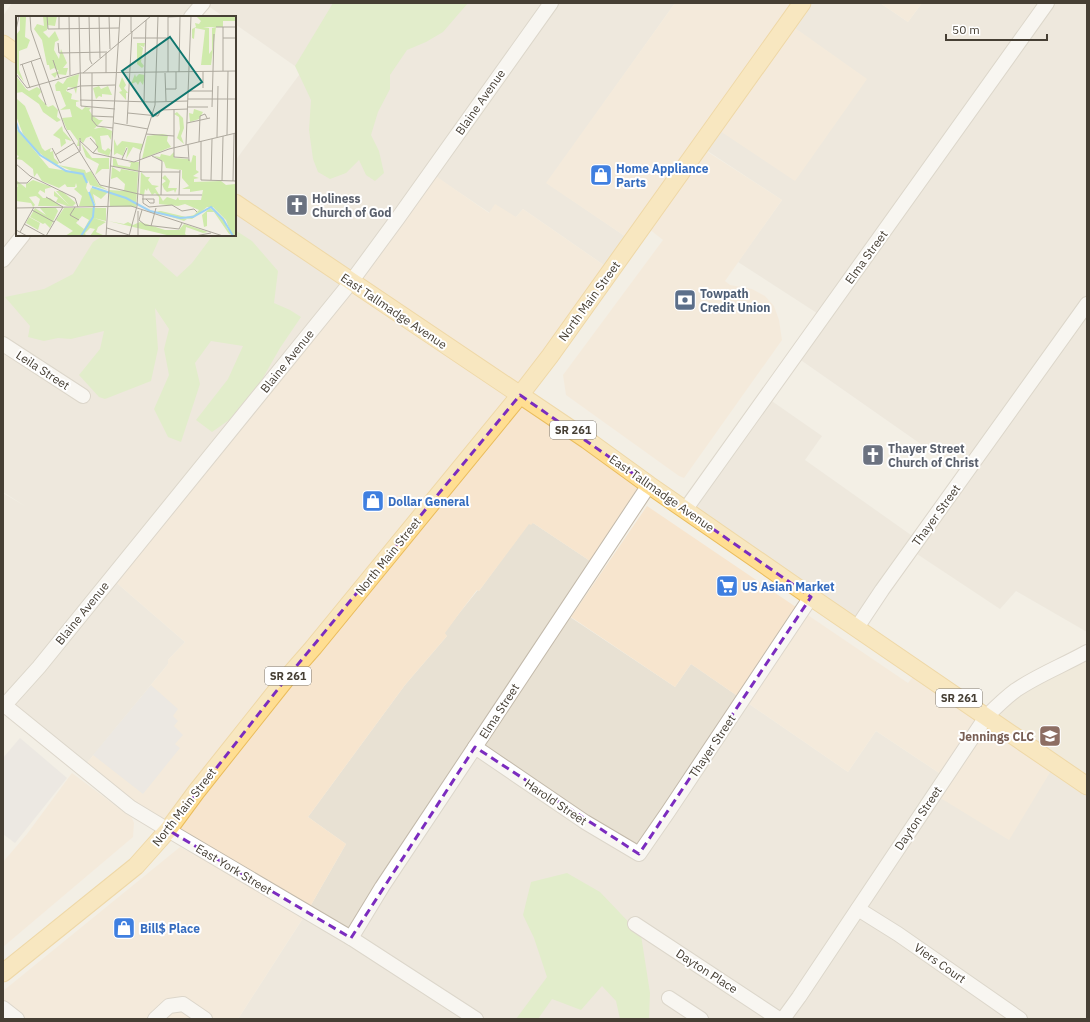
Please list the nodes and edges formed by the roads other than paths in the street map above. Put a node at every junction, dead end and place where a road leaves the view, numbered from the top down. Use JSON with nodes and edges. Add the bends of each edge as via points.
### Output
{"nodes":[{"id":1,"x":203,"y":3,"type":"edge"},
{"id":2,"x":551,"y":3,"type":"edge"},
{"id":3,"x":802,"y":3,"type":"edge"},
{"id":4,"x":1047,"y":3,"type":"edge"},
{"id":5,"x":192,"y":16,"type":"edge"},
{"id":6,"x":3,"y":44,"type":"edge"},
{"id":7,"x":16,"y":53,"type":"edge"},
{"id":8,"x":236,"y":204,"type":"edge"},
{"id":9,"x":22,"y":236,"type":"edge"},
{"id":10,"x":3,"y":260,"type":"edge"},
{"id":11,"x":351,"y":282,"type":"junction"},
{"id":12,"x":1087,"y":304,"type":"edge"},
{"id":13,"x":3,"y":344,"type":"edge"},
{"id":14,"x":520,"y":395,"type":"junction"},
{"id":15,"x":82,"y":396,"type":"dead end"},
{"id":16,"x":648,"y":485,"type":"junction"},
{"id":17,"x":685,"y":510,"type":"junction"},
{"id":18,"x":811,"y":598,"type":"junction"},
{"id":19,"x":856,"y":629,"type":"junction"},
{"id":20,"x":1087,"y":652,"type":"edge"},
{"id":21,"x":4,"y":705,"type":"edge"},
{"id":22,"x":986,"y":717,"type":"junction"},
{"id":23,"x":475,"y":747,"type":"junction"},
{"id":24,"x":1087,"y":786,"type":"edge"},
{"id":25,"x":168,"y":830,"type":"junction"},
{"id":26,"x":638,"y":854,"type":"joint"},
{"id":27,"x":858,"y":908,"type":"junction"},
{"id":28,"x":635,"y":924,"type":"dead end"},
{"id":29,"x":351,"y":938,"type":"junction"},
{"id":30,"x":3,"y":973,"type":"edge"},
{"id":31,"x":669,"y":998,"type":"dead end"},
{"id":32,"x":3,"y":1008,"type":"edge"},
{"id":33,"x":785,"y":1018,"type":"edge"},
{"id":34,"x":17,"y":1019,"type":"edge"},
{"id":35,"x":155,"y":1019,"type":"edge"},
{"id":36,"x":205,"y":1019,"type":"edge"},
{"id":37,"x":476,"y":1019,"type":"edge"},
{"id":38,"x":701,"y":1019,"type":"edge"},
{"id":39,"x":1020,"y":1019,"type":"edge"}],
"edges":[{"from":1,"to":5,"type":"street"},
{"from":2,"to":11,"type":"street","name":"Blaine Avenue"},
{"from":3,"to":14,"type":"main road","name":"North Main Street"},
{"from":4,"to":17,"type":"street","name":"Elma Street"},
{"from":6,"to":7,"type":"main road"},
{"from":8,"to":11,"type":"main road","name":"East Tallmadge Avenue"},
{"from":9,"to":10,"type":"street"},
{"from":11,"to":14,"type":"main road","name":"East Tallmadge Avenue"},
{"from":11,"to":21,"type":"street","name":"Blaine Avenue","via":[[39,667]]},
{"from":12,"to":19,"type":"street","name":"Thayer Street"},
{"from":13,"to":15,"type":"street","name":"Leila Street"},
{"from":14,"to":16,"type":"main road","name":"East Tallmadge Avenue","number":"SR 261"},
{"from":14,"to":25,"type":"main road","name":"North Main Street","number":"SR 261","via":[[285,680]]},
{"from":16,"to":17,"type":"main road","name":"East Tallmadge Avenue","number":"SR 261"},
{"from":16,"to":23,"type":"street","name":"Elma Street"},
{"from":17,"to":18,"type":"main road","name":"East Tallmadge Avenue","number":"SR 261"},
{"from":18,"to":19,"type":"main road","name":"East Tallmadge Avenue","number":"SR 261"},
{"from":18,"to":26,"type":"street","name":"Thayer Street"},
{"from":19,"to":22,"type":"main road","name":"East Tallmadge Avenue","number":"SR 261"},
{"from":20,"to":22,"type":"street","name":"Dayton Street","via":[[1015,691]]},
{"from":21,"to":25,"type":"street","name":"East York Street","via":[[130,807]]},
{"from":22,"to":24,"type":"main road","name":"East Tallmadge Avenue","number":"SR 261"},
{"from":22,"to":27,"type":"street","name":"Dayton Street"},
{"from":23,"to":26,"type":"street","name":"Harold Street","via":[[585,822]]},
{"from":23,"to":29,"type":"street","name":"Elma Street"},
{"from":25,"to":29,"type":"street","name":"East York Street"},
{"from":25,"to":30,"type":"main road","name":"North Main Street","number":"SR 261","via":[[136,866]]},
{"from":27,"to":33,"type":"street","name":"Dayton Street"},
{"from":27,"to":39,"type":"street","name":"Viers Court"},
{"from":28,"to":33,"type":"street","name":"Dayton Place"},
{"from":29,"to":37,"type":"street","name":"East York Street"},
{"from":31,"to":38,"type":"street"},
{"from":32,"to":34,"type":"street"},
{"from":35,"to":36,"type":"street","via":[[169,1006],[182,1004]]}]}
